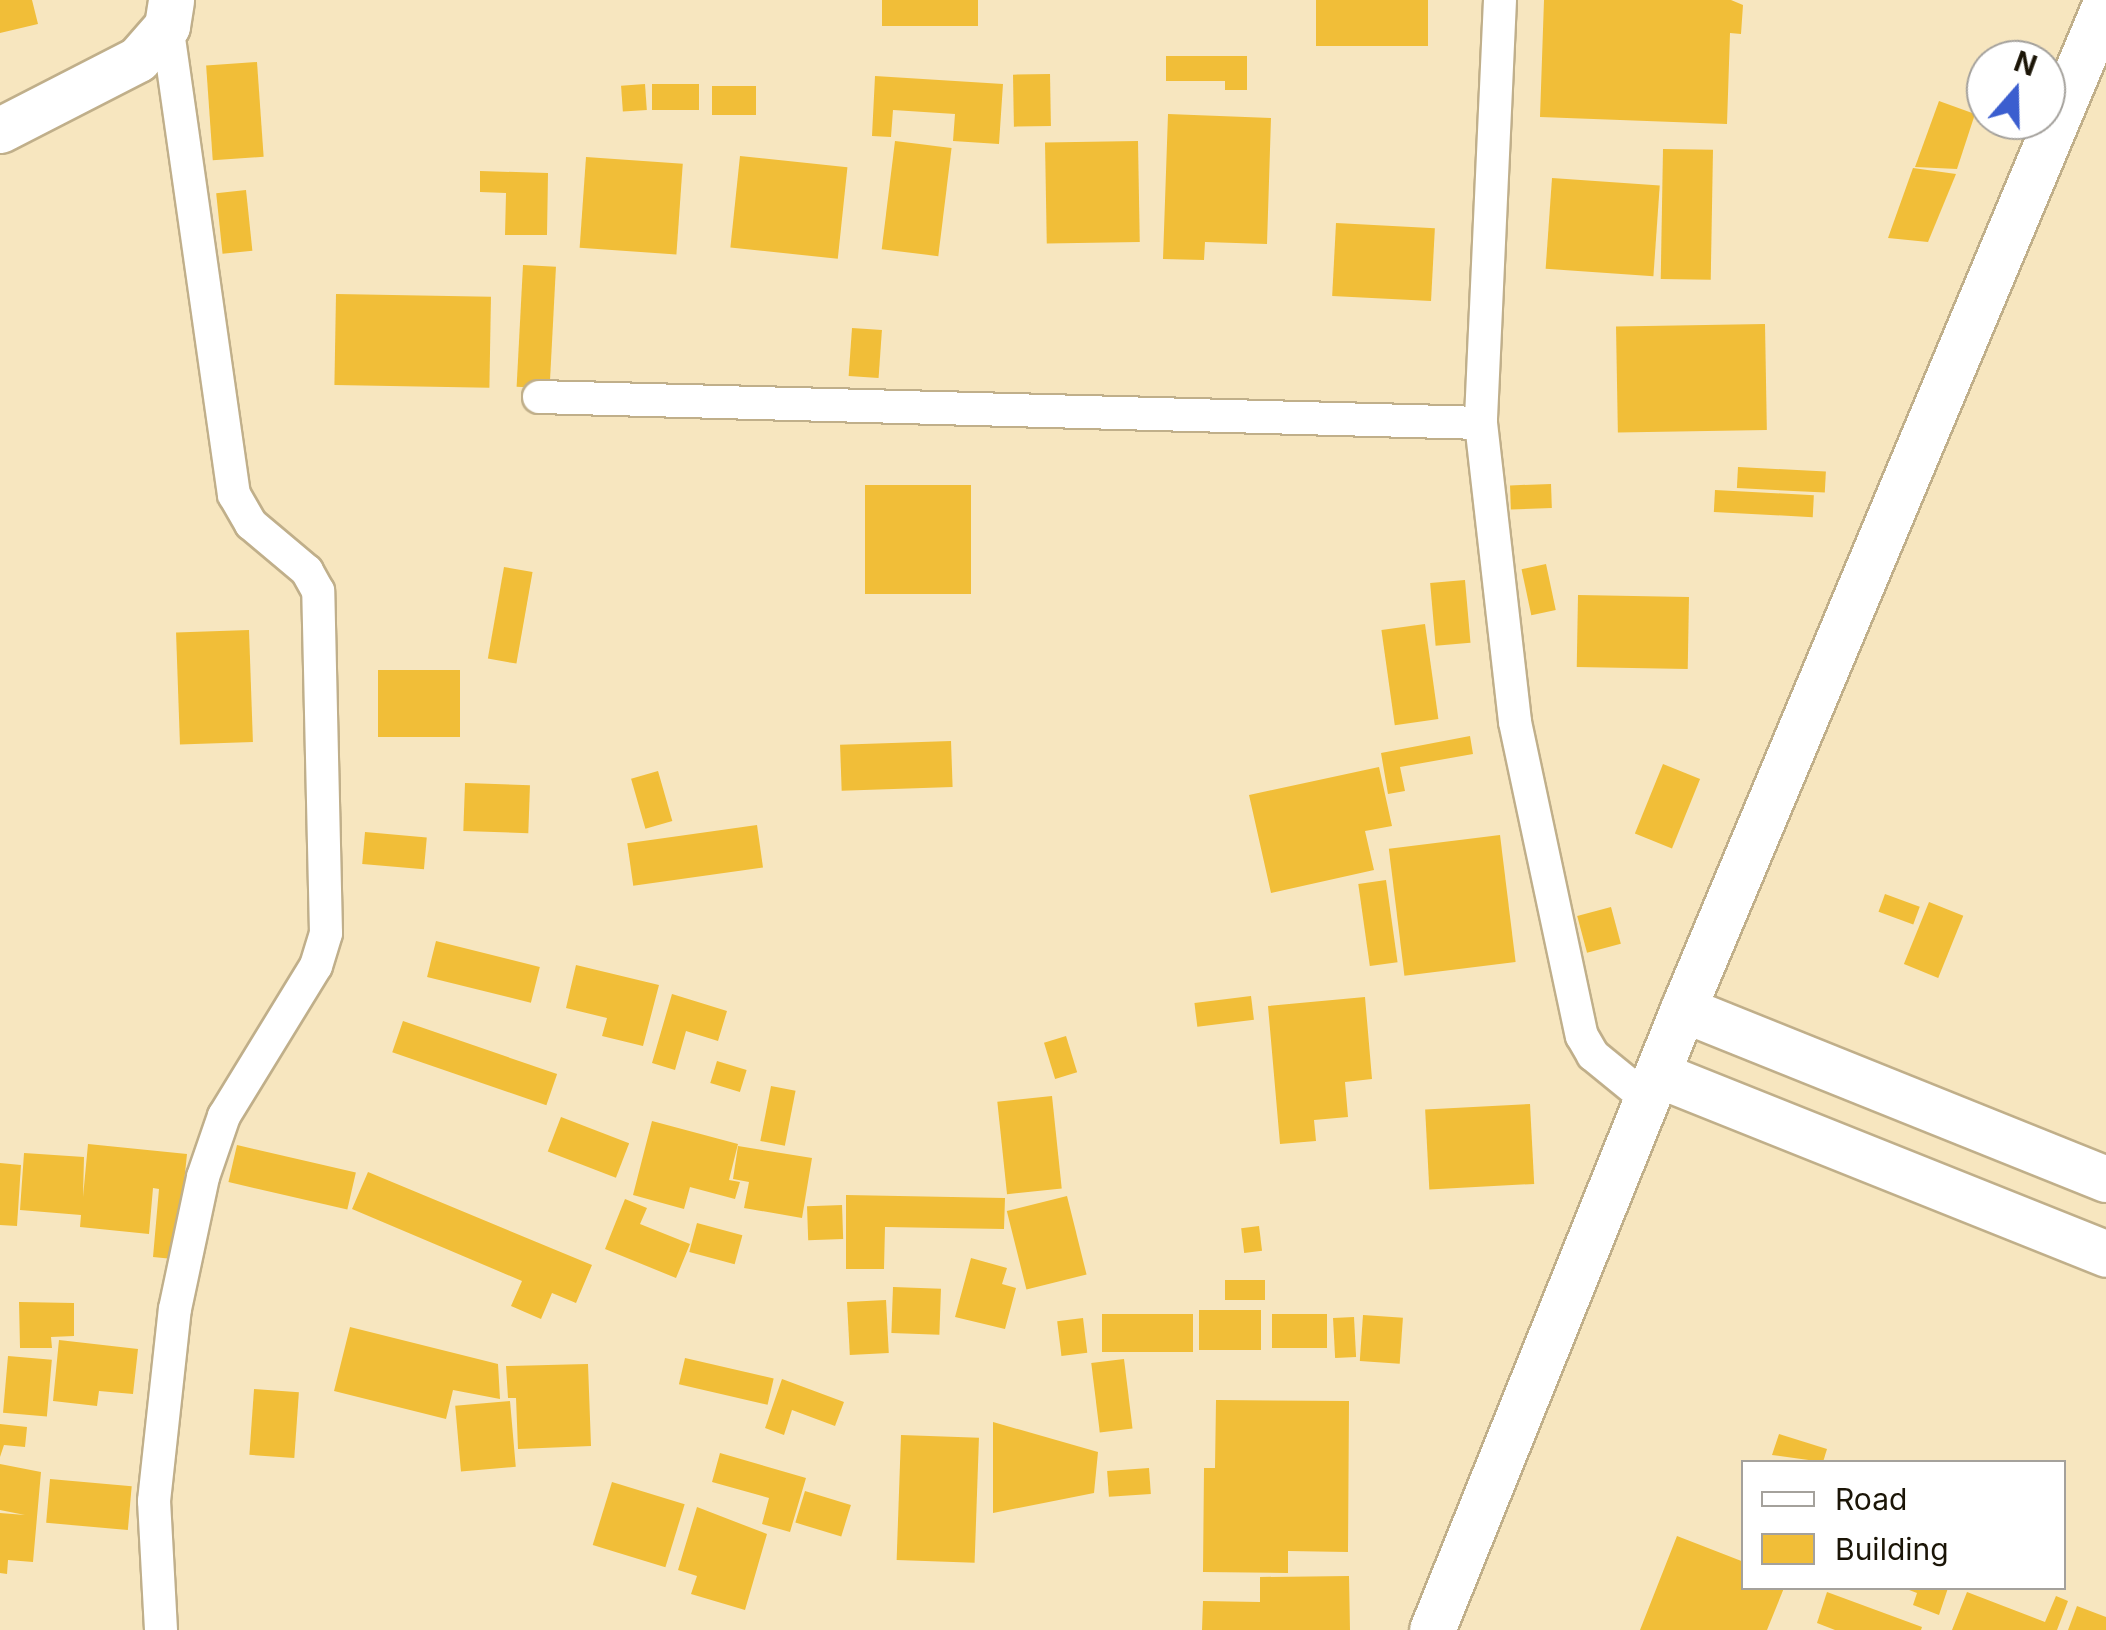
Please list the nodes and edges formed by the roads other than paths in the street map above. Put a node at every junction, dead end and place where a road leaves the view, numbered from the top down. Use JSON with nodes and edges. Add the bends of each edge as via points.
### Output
{"nodes":[{"id":1,"x":1500,"y":0,"type":"edge"},
{"id":2,"x":2106,"y":2,"type":"edge"},
{"id":3,"x":169,"y":13,"type":"edge"},
{"id":4,"x":0,"y":130,"type":"edge"},
{"id":5,"x":538,"y":397,"type":"dead end"},
{"id":6,"x":1481,"y":423,"type":"junction"},
{"id":7,"x":1683,"y":1009,"type":"junction"},
{"id":8,"x":1652,"y":1087,"type":"junction"},
{"id":9,"x":2106,"y":1178,"type":"edge"},
{"id":10,"x":2106,"y":1254,"type":"edge"},
{"id":11,"x":161,"y":1630,"type":"edge"},
{"id":12,"x":1432,"y":1630,"type":"edge"}],
"edges":[{"from":1,"to":6,"type":"street"},
{"from":2,"to":7,"type":"main road"},
{"from":3,"to":4,"type":"main road","via":[[138,59]]},
{"from":3,"to":11,"type":"street","via":[[234,495],[251,524],[306,571],[318,591],[326,933],[291,1011],[224,1116],[203,1177],[174,1309],[154,1501]]},
{"from":5,"to":6,"type":"street"},
{"from":6,"to":8,"type":"street","via":[[1515,722],[1582,1036],[1593,1055]]},
{"from":7,"to":8,"type":"main road"},
{"from":7,"to":9,"type":"main road"},
{"from":8,"to":10,"type":"main road"},
{"from":8,"to":12,"type":"main road"}]}
